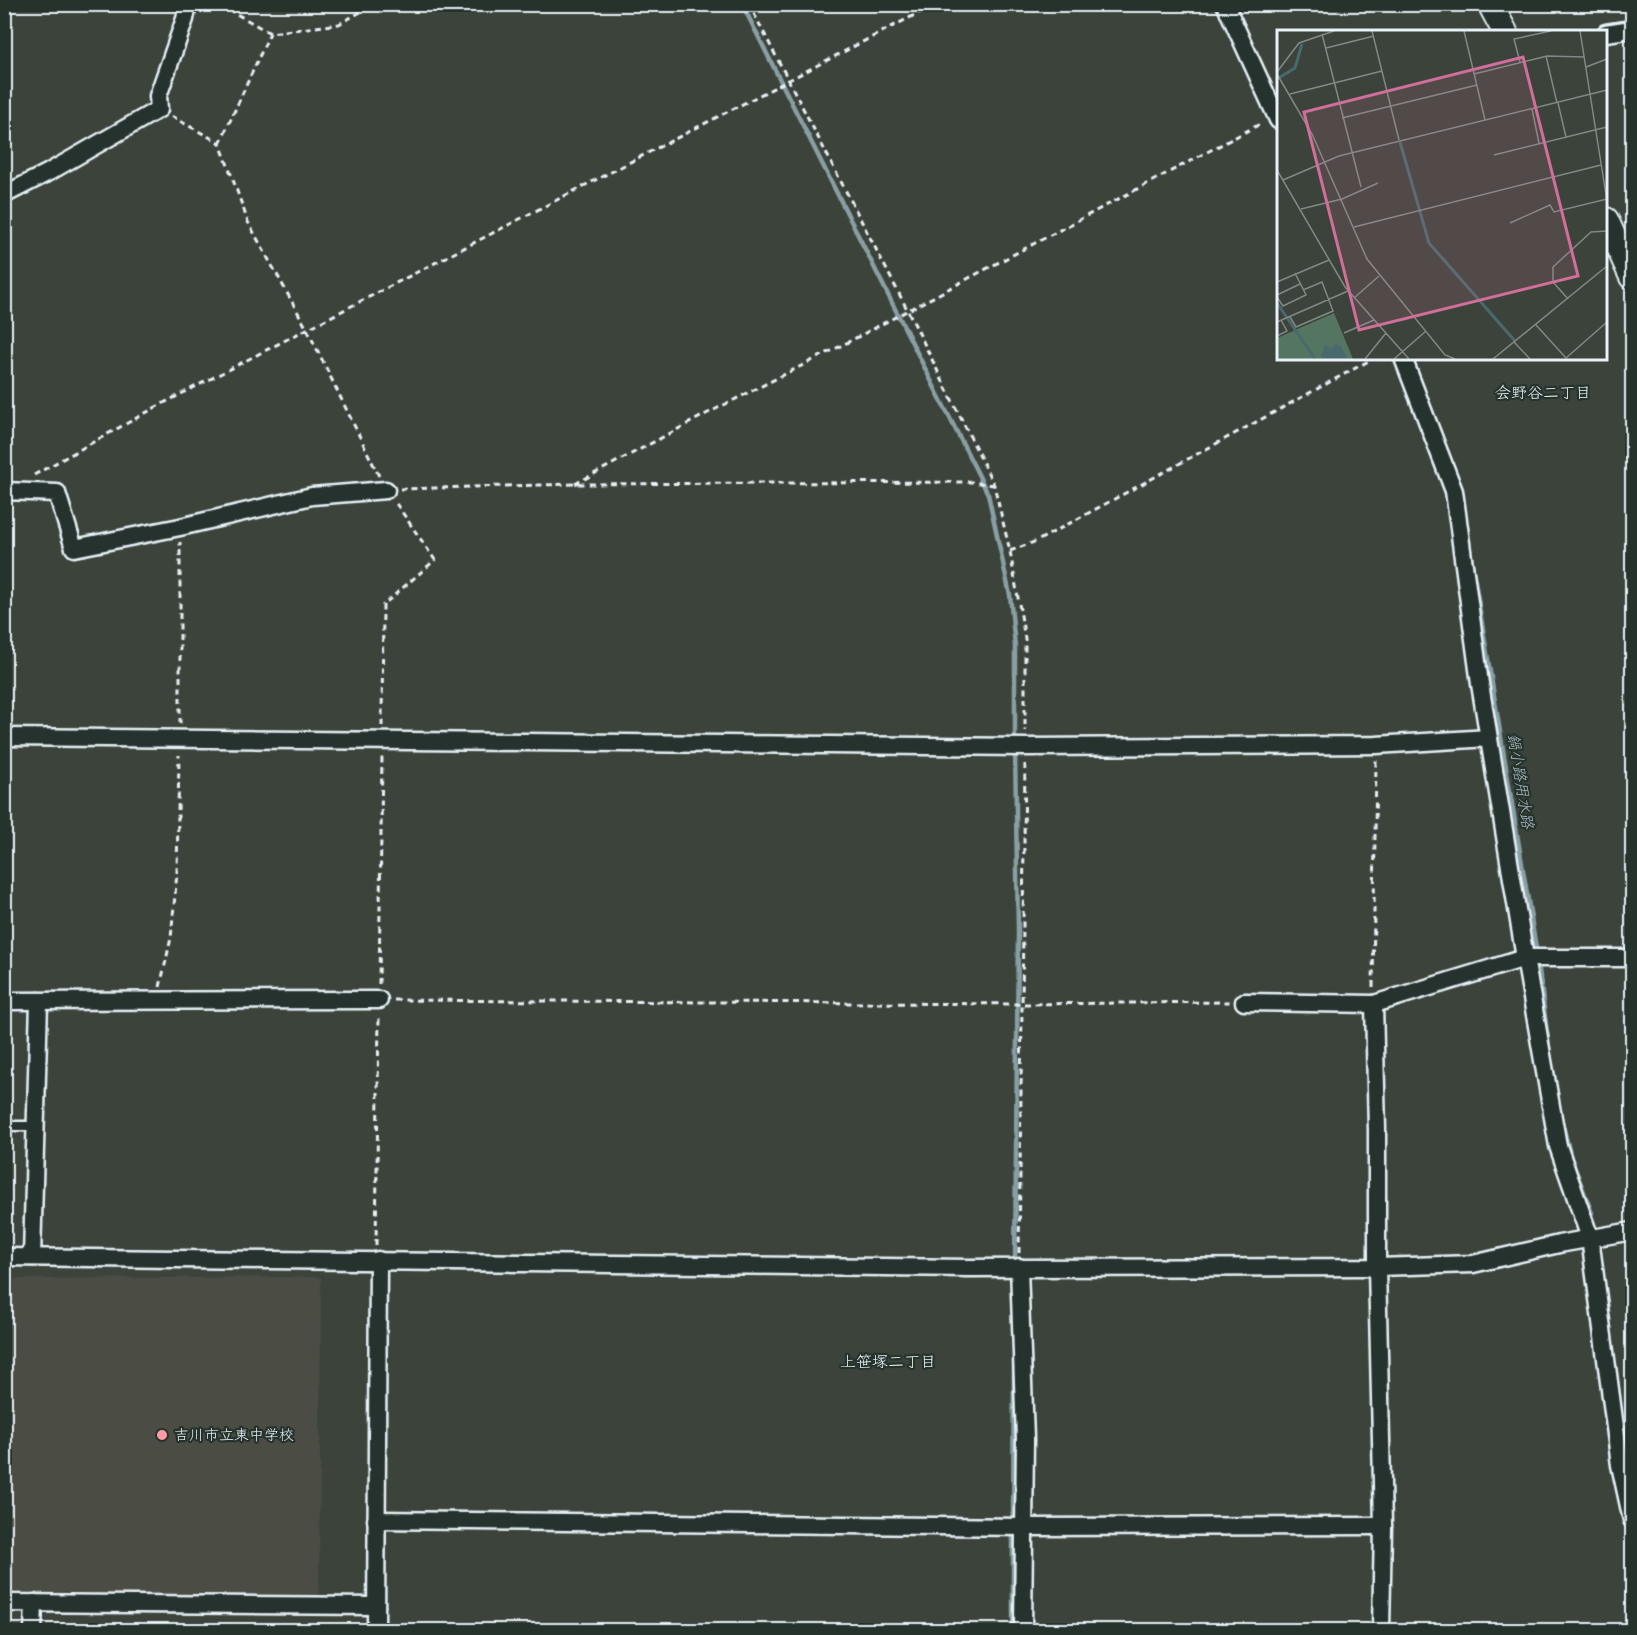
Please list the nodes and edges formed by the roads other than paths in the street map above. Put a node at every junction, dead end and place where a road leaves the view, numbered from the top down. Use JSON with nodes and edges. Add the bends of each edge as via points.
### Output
{"nodes":[{"id":1,"x":188,"y":4,"type":"edge"},
{"id":2,"x":1225,"y":4,"type":"edge"},
{"id":3,"x":1490,"y":4,"type":"edge"},
{"id":4,"x":1632,"y":29,"type":"edge"},
{"id":5,"x":1504,"y":30,"type":"edge"},
{"id":6,"x":1607,"y":33,"type":"edge"},
{"id":7,"x":1277,"y":116,"type":"edge"},
{"id":8,"x":4,"y":195,"type":"edge"},
{"id":9,"x":1608,"y":232,"type":"edge"},
{"id":10,"x":1632,"y":277,"type":"edge"},
{"id":11,"x":1403,"y":360,"type":"edge"},
{"id":12,"x":386,"y":490,"type":"road end"},
{"id":13,"x":5,"y":491,"type":"edge"},
{"id":14,"x":4,"y":737,"type":"edge"},
{"id":15,"x":1489,"y":738,"type":"junction"},
{"id":16,"x":1525,"y":958,"type":"junction"},
{"id":17,"x":1632,"y":958,"type":"edge"},
{"id":18,"x":4,"y":1000,"type":"edge"},
{"id":19,"x":379,"y":1000,"type":"road end"},
{"id":20,"x":39,"y":1001,"type":"junction"},
{"id":21,"x":1244,"y":1002,"type":"road end"},
{"id":22,"x":1374,"y":1004,"type":"junction"},
{"id":23,"x":4,"y":1126,"type":"edge"},
{"id":24,"x":35,"y":1126,"type":"junction"},
{"id":25,"x":1632,"y":1231,"type":"edge"},
{"id":26,"x":1590,"y":1238,"type":"junction"},
{"id":27,"x":4,"y":1257,"type":"edge"},
{"id":28,"x":32,"y":1257,"type":"junction"},
{"id":29,"x":376,"y":1259,"type":"junction"},
{"id":30,"x":1019,"y":1267,"type":"junction"},
{"id":31,"x":1377,"y":1267,"type":"junction"},
{"id":32,"x":376,"y":1520,"type":"junction"},
{"id":33,"x":1632,"y":1520,"type":"edge"},
{"id":34,"x":1383,"y":1526,"type":"junction"},
{"id":35,"x":1024,"y":1527,"type":"junction"},
{"id":36,"x":4,"y":1603,"type":"edge"},
{"id":37,"x":34,"y":1603,"type":"junction"},
{"id":38,"x":376,"y":1606,"type":"junction"},
{"id":39,"x":33,"y":1630,"type":"edge"},
{"id":40,"x":376,"y":1630,"type":"edge"},
{"id":41,"x":1023,"y":1630,"type":"edge"},
{"id":42,"x":1382,"y":1630,"type":"edge"}],
"edges":[{"from":1,"to":8,"type":"street","via":[[158,96],[159,109]]},
{"from":2,"to":7,"type":"street"},
{"from":3,"to":5,"type":"main road"},
{"from":4,"to":6,"type":"street"},
{"from":9,"to":10,"type":"main road"},
{"from":11,"to":15,"type":"street","via":[[1454,491]]},
{"from":12,"to":13,"type":"street","via":[[312,496],[74,548],[57,493]]},
{"from":14,"to":15,"type":"street","via":[[1025,747],[1376,745]]},
{"from":15,"to":16,"type":"street"},
{"from":16,"to":17,"type":"street"},
{"from":16,"to":22,"type":"street"},
{"from":16,"to":26,"type":"street","via":[[1558,1146]]},
{"from":18,"to":20,"type":"street"},
{"from":19,"to":20,"type":"street"},
{"from":20,"to":24,"type":"street"},
{"from":21,"to":22,"type":"street"},
{"from":22,"to":31,"type":"street"},
{"from":23,"to":24,"type":"lane"},
{"from":24,"to":28,"type":"street"},
{"from":25,"to":26,"type":"street"},
{"from":26,"to":31,"type":"street","via":[[1473,1264]]},
{"from":26,"to":33,"type":"street","via":[[1620,1465]]},
{"from":27,"to":28,"type":"street"},
{"from":28,"to":29,"type":"street"},
{"from":29,"to":30,"type":"street"},
{"from":29,"to":32,"type":"street"},
{"from":30,"to":31,"type":"street"},
{"from":30,"to":35,"type":"street"},
{"from":31,"to":34,"type":"street"},
{"from":32,"to":35,"type":"street"},
{"from":32,"to":38,"type":"street"},
{"from":34,"to":35,"type":"street"},
{"from":34,"to":42,"type":"street"},
{"from":35,"to":41,"type":"street"},
{"from":36,"to":37,"type":"street"},
{"from":37,"to":38,"type":"street"},
{"from":37,"to":39,"type":"street"},
{"from":38,"to":40,"type":"street"}]}
